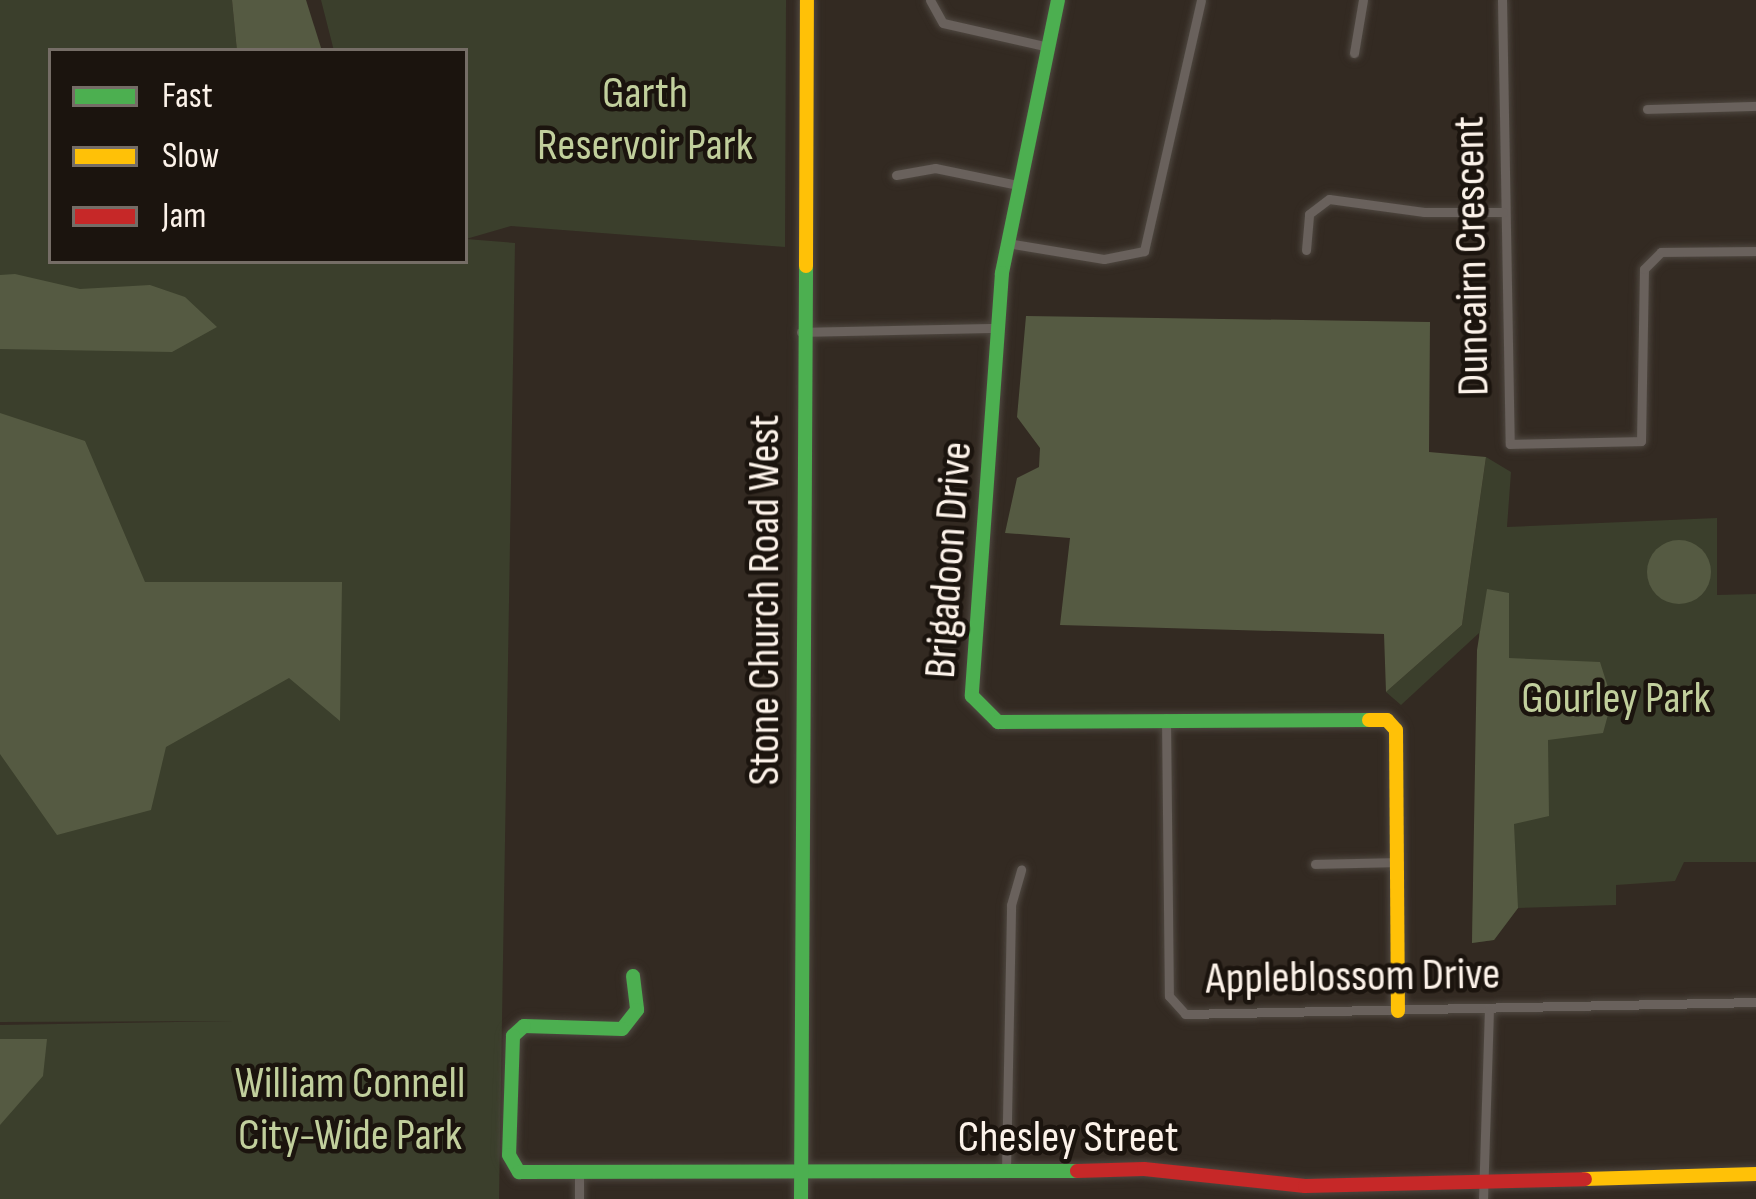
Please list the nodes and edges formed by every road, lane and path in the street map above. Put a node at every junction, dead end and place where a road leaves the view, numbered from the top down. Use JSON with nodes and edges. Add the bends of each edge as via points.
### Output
{"nodes":[{"id":1,"x":807,"y":0,"type":"edge"},
{"id":2,"x":931,"y":0,"type":"edge"},
{"id":3,"x":1058,"y":0,"type":"edge"},
{"id":4,"x":1201,"y":0,"type":"edge"},
{"id":5,"x":1363,"y":0,"type":"edge"},
{"id":6,"x":1502,"y":0,"type":"edge"},
{"id":7,"x":1048,"y":46,"type":"junction"},
{"id":8,"x":1354,"y":53,"type":"dead end"},
{"id":9,"x":1756,"y":106,"type":"edge"},
{"id":10,"x":1647,"y":109,"type":"dead end"},
{"id":11,"x":896,"y":175,"type":"dead end"},
{"id":12,"x":1018,"y":185,"type":"junction"},
{"id":13,"x":1503,"y":212,"type":"junction"},
{"id":14,"x":1007,"y":243,"type":"junction"},
{"id":15,"x":1306,"y":250,"type":"dead end"},
{"id":16,"x":1756,"y":251,"type":"edge"},
{"id":17,"x":998,"y":328,"type":"junction"},
{"id":18,"x":801,"y":332,"type":"junction"},
{"id":19,"x":1166,"y":718,"type":"junction"},
{"id":20,"x":1397,"y":862,"type":"junction"},
{"id":21,"x":1315,"y":865,"type":"dead end"},
{"id":22,"x":1021,"y":869,"type":"dead end"},
{"id":23,"x":633,"y":976,"type":"dead end"},
{"id":24,"x":1756,"y":1002,"type":"edge"},
{"id":25,"x":1490,"y":1008,"type":"junction"},
{"id":26,"x":1398,"y":1011,"type":"junction"},
{"id":27,"x":1006,"y":1171,"type":"junction"},
{"id":28,"x":1756,"y":1174,"type":"edge"},
{"id":29,"x":579,"y":1175,"type":"junction"},
{"id":30,"x":801,"y":1177,"type":"junction"},
{"id":31,"x":1484,"y":1182,"type":"junction"},
{"id":32,"x":579,"y":1199,"type":"edge"},
{"id":33,"x":801,"y":1199,"type":"edge"},
{"id":34,"x":1484,"y":1199,"type":"edge"}],
"edges":[{"from":1,"to":18,"type":"street","name":"Stone Church Road West"},
{"from":2,"to":7,"type":"street","via":[[943,23]]},
{"from":3,"to":7,"type":"street","name":"Brigadoon Drive"},
{"from":4,"to":14,"type":"street","via":[[1144,250],[1129,259],[1076,257]]},
{"from":5,"to":8,"type":"street"},
{"from":6,"to":13,"type":"street","name":"Duncairn Crescent"},
{"from":7,"to":12,"type":"street","name":"Brigadoon Drive"},
{"from":9,"to":10,"type":"street"},
{"from":11,"to":12,"type":"street","via":[[935,168]]},
{"from":12,"to":14,"type":"street","name":"Brigadoon Drive"},
{"from":13,"to":15,"type":"street","via":[[1329,199],[1309,214]]},
{"from":13,"to":16,"type":"street","name":"Duncairn Crescent","via":[[1507,432],[1521,448],[1641,441],[1644,268],[1660,252]]},
{"from":14,"to":17,"type":"street","name":"Brigadoon Drive"},
{"from":17,"to":18,"type":"street"},
{"from":17,"to":19,"type":"street","name":"Brigadoon Drive","via":[[972,696],[998,722]]},
{"from":18,"to":30,"type":"street","name":"Stone Church Road West"},
{"from":19,"to":20,"type":"street","name":"Brigadoon Drive","via":[[1387,720],[1396,730]]},
{"from":19,"to":26,"type":"street","name":"Appleblossom Drive","via":[[1168,989],[1176,1008],[1193,1016]]},
{"from":20,"to":21,"type":"street"},
{"from":20,"to":26,"type":"street","name":"Brigadoon Drive"},
{"from":22,"to":27,"type":"street","via":[[1011,905]]},
{"from":23,"to":29,"type":"street","name":"Chesley Street","via":[[637,1010],[622,1029],[524,1026],[513,1036],[514,1168],[527,1176]]},
{"from":24,"to":25,"type":"street","name":"Appleblossom Drive"},
{"from":25,"to":26,"type":"street","name":"Appleblossom Drive"},
{"from":25,"to":31,"type":"street"},
{"from":27,"to":30,"type":"street","name":"Chesley Street"},
{"from":27,"to":31,"type":"street","name":"Chesley Street","via":[[1144,1169],[1294,1186]]},
{"from":28,"to":31,"type":"street","name":"Chesley Street"},
{"from":29,"to":30,"type":"street","name":"Chesley Street"},
{"from":29,"to":32,"type":"street"},
{"from":30,"to":33,"type":"street","name":"Stone Church Road West"},
{"from":31,"to":34,"type":"street"}]}
